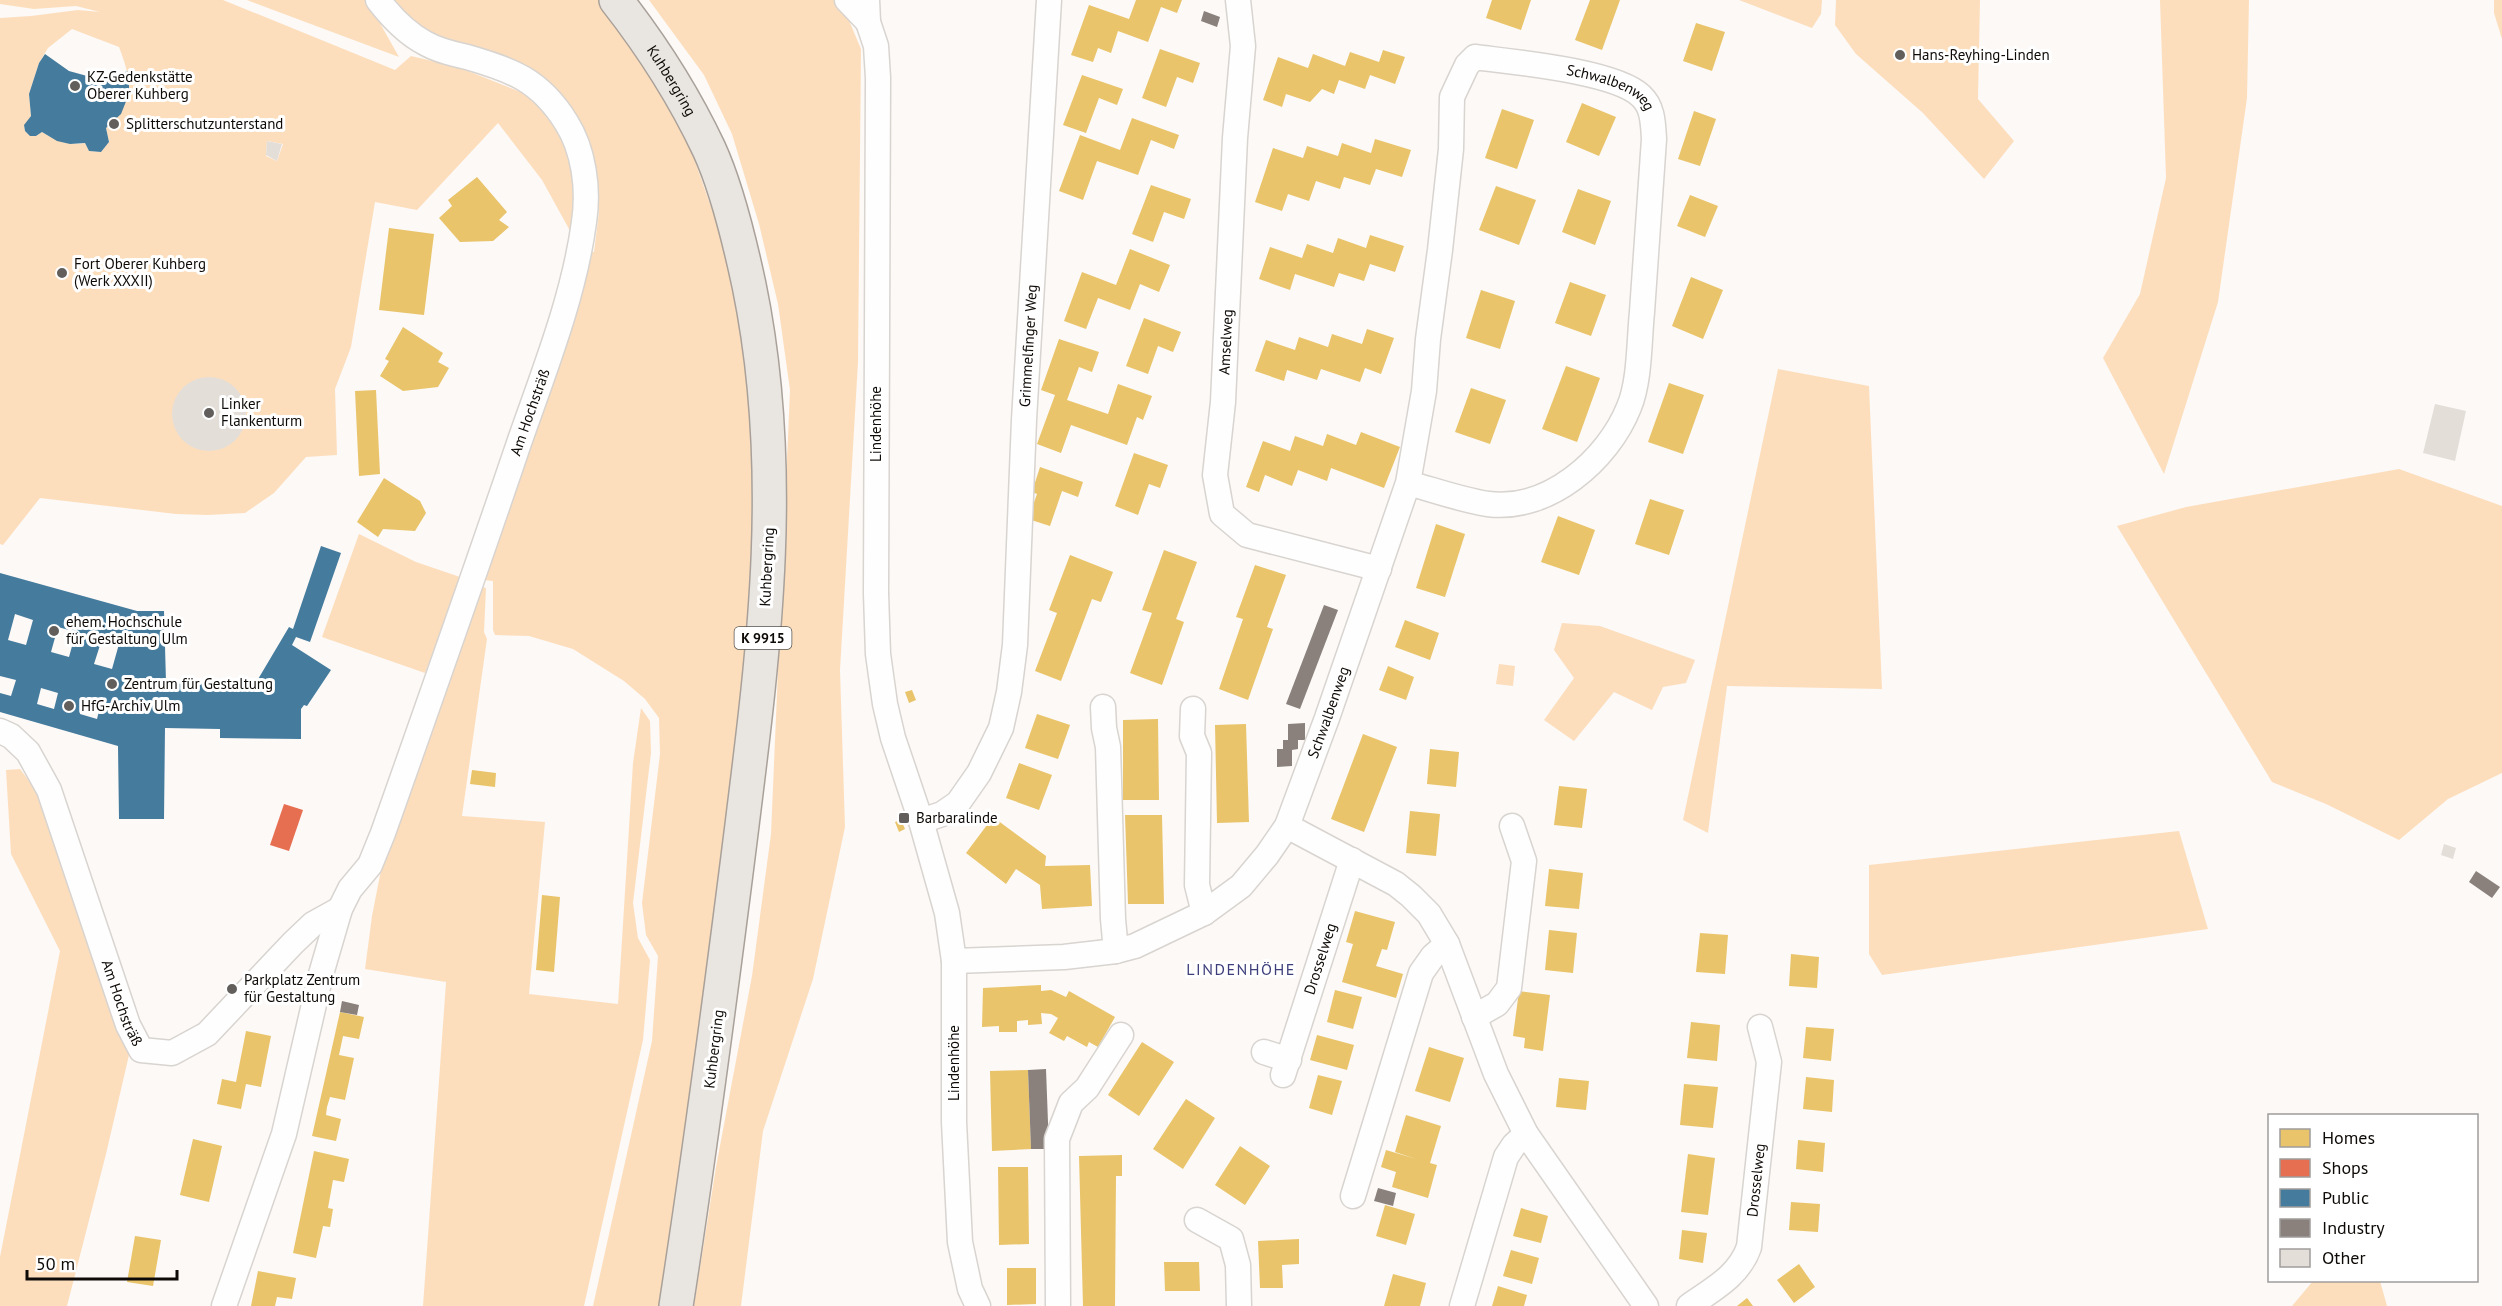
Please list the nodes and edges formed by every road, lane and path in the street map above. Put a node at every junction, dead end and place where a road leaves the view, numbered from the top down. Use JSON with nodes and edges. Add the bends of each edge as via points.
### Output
{"nodes":[{"id":1,"x":378,"y":0,"type":"edge"},
{"id":2,"x":616,"y":0,"type":"edge"},
{"id":3,"x":847,"y":0,"type":"edge"},
{"id":4,"x":1049,"y":0,"type":"edge"},
{"id":5,"x":1238,"y":0,"type":"edge"},
{"id":6,"x":868,"y":11,"type":"edge"},
{"id":7,"x":1408,"y":483,"type":"junction"},
{"id":8,"x":1379,"y":568,"type":"junction"},
{"id":9,"x":1103,"y":707,"type":"dead end"},
{"id":10,"x":1193,"y":709,"type":"dead end"},
{"id":11,"x":0,"y":731,"type":"edge"},
{"id":12,"x":921,"y":821,"type":"junction"},
{"id":13,"x":1287,"y":826,"type":"junction"},
{"id":14,"x":1512,"y":826,"type":"dead end"},
{"id":15,"x":1352,"y":860,"type":"junction"},
{"id":16,"x":340,"y":909,"type":"junction"},
{"id":17,"x":1204,"y":913,"type":"junction"},
{"id":18,"x":1447,"y":944,"type":"junction"},
{"id":19,"x":1116,"y":951,"type":"junction"},
{"id":20,"x":954,"y":961,"type":"junction"},
{"id":21,"x":1474,"y":1017,"type":"junction"},
{"id":22,"x":1760,"y":1027,"type":"dead end"},
{"id":23,"x":1122,"y":1035,"type":"dead end"},
{"id":24,"x":1264,"y":1052,"type":"dead end"},
{"id":25,"x":1526,"y":1134,"type":"junction"},
{"id":26,"x":1353,"y":1196,"type":"dead end"},
{"id":27,"x":1197,"y":1220,"type":"dead end"},
{"id":28,"x":224,"y":1306,"type":"edge"},
{"id":29,"x":676,"y":1306,"type":"edge"},
{"id":30,"x":978,"y":1306,"type":"edge"},
{"id":31,"x":1058,"y":1306,"type":"edge"},
{"id":32,"x":1239,"y":1306,"type":"edge"},
{"id":33,"x":1462,"y":1306,"type":"edge"},
{"id":34,"x":1646,"y":1306,"type":"edge"},
{"id":35,"x":1689,"y":1306,"type":"edge"}],
"edges":[{"from":1,"to":16,"type":"street","name":"Am Hochsträß","via":[[398,24],[426,44],[506,68],[538,86],[567,123],[580,153],[586,187],[585,219],[565,306],[474,578],[383,833],[370,865],[350,889]]},
{"from":2,"to":29,"type":"main road","name":"Kuhbergring","number":"K 9915","via":[[668,75],[710,151],[740,241],[757,327],[769,422],[769,575],[755,719],[708,1097]]},
{"from":3,"to":6,"type":"street","name":"Lindenhöhe"},
{"from":4,"to":12,"type":"street","name":"Grimmelfinger Weg","via":[[1015,645],[1009,692],[1001,728],[980,773],[958,803]]},
{"from":5,"to":8,"type":"street","name":"Amselweg","via":[[1243,46],[1223,402],[1215,476],[1222,514],[1246,535]]},
{"from":6,"to":12,"type":"street","name":"Lindenhöhe","via":[[878,78],[879,654],[893,738]]},
{"from":7,"to":7,"type":"street","name":"Schwalbenweg","via":[[1424,391],[1452,97],[1467,65],[1475,57],[1562,69],[1617,83],[1641,96],[1653,113],[1654,139],[1639,342],[1630,406],[1613,437],[1590,466],[1562,487],[1525,501],[1489,504]]},
{"from":7,"to":8,"type":"street","name":"Schwalbenweg"},
{"from":8,"to":13,"type":"street","name":"Schwalbenweg"},
{"from":9,"to":19,"type":"street"},
{"from":10,"to":17,"type":"street","via":[[1192,736],[1199,753],[1197,885]]},
{"from":11,"to":16,"type":"street","name":"Am Hochsträß","via":[[28,752],[49,790],[128,1025],[141,1050],[172,1053],[207,1034],[313,924]]},
{"from":12,"to":20,"type":"street","name":"Lindenhöhe","via":[[946,913]]},
{"from":13,"to":15,"type":"street"},
{"from":13,"to":17,"type":"street","name":"Schwalbenweg","via":[[1241,886]]},
{"from":14,"to":21,"type":"street","via":[[1524,861],[1509,988],[1497,1004]]},
{"from":15,"to":18,"type":"street","via":[[1411,896],[1429,914]]},
{"from":15,"to":24,"type":"street","name":"Drosselweg","via":[[1286,1067]]},
{"from":16,"to":28,"type":"street","name":"Am Hochsträß","via":[[284,1134]]},
{"from":17,"to":19,"type":"street","name":"Schwalbenweg","via":[[1136,946]]},
{"from":18,"to":21,"type":"street"},
{"from":18,"to":26,"type":"street","via":[[1421,973],[1355,1159]]},
{"from":19,"to":20,"type":"street","name":"Schwalbenweg"},
{"from":20,"to":30,"type":"street","name":"Lindenhöhe","via":[[954,1122],[960,1242],[970,1289]]},
{"from":21,"to":25,"type":"street","via":[[1496,1074]]},
{"from":22,"to":35,"type":"street","name":"Drosselweg","via":[[1769,1062],[1749,1247],[1734,1274]]},
{"from":23,"to":31,"type":"street","via":[[1087,1088],[1071,1103],[1056,1139]]},
{"from":25,"to":33,"type":"street","via":[[1506,1157]]},
{"from":25,"to":34,"type":"street"},
{"from":27,"to":32,"type":"street","via":[[1231,1239],[1238,1265]]}]}
